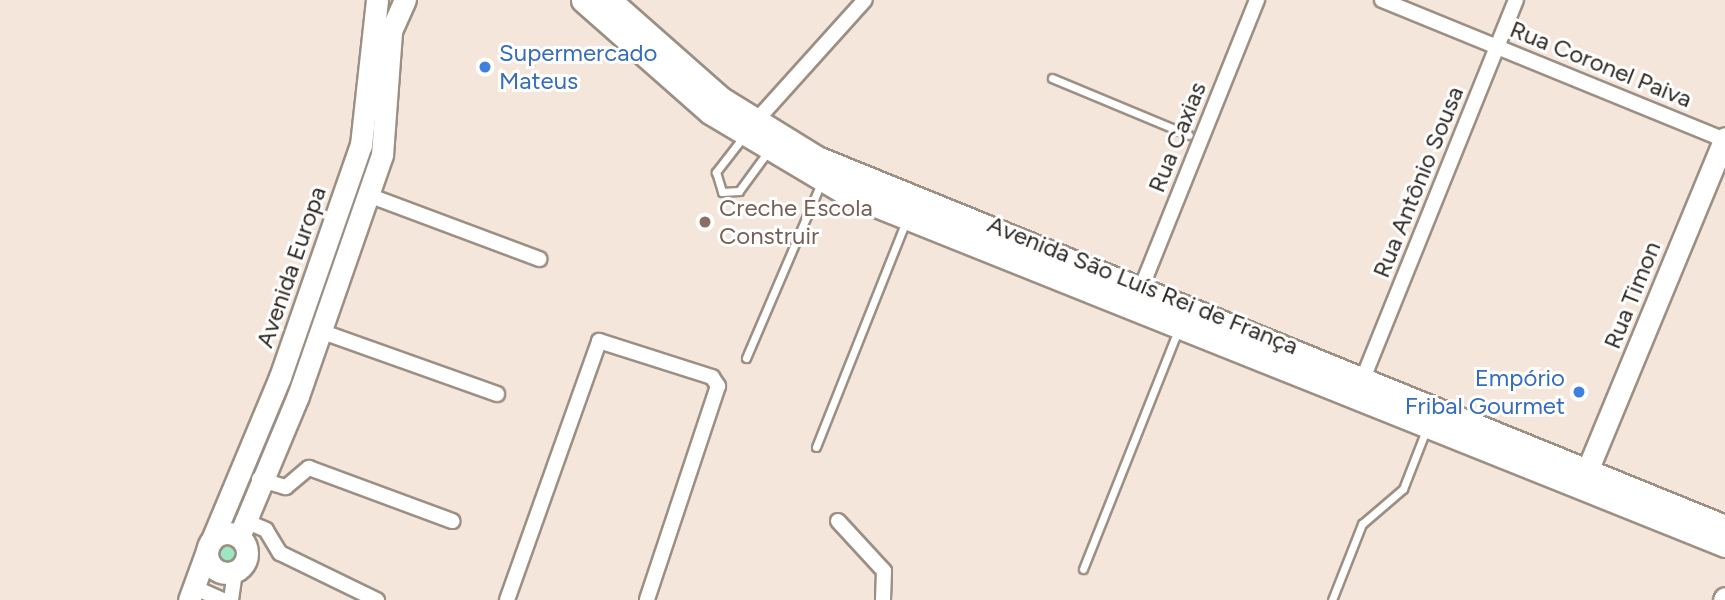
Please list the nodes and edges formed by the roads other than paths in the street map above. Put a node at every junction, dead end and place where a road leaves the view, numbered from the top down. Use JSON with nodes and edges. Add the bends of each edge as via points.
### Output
{"nodes":[{"id":1,"x":377,"y":0,"type":"edge"},
{"id":2,"x":405,"y":0,"type":"edge"},
{"id":3,"x":583,"y":0,"type":"edge"},
{"id":4,"x":609,"y":0,"type":"edge"},
{"id":5,"x":865,"y":0,"type":"edge"},
{"id":6,"x":1257,"y":0,"type":"edge"},
{"id":7,"x":1382,"y":0,"type":"edge"},
{"id":8,"x":1516,"y":0,"type":"edge"},
{"id":9,"x":1497,"y":46,"type":"junction"},
{"id":10,"x":379,"y":59,"type":"junction"},
{"id":11,"x":1052,"y":78,"type":"dead end"},
{"id":12,"x":750,"y":129,"type":"junction"},
{"id":13,"x":1195,"y":137,"type":"junction"},
{"id":14,"x":1725,"y":139,"type":"edge"},
{"id":15,"x":769,"y":150,"type":"junction"},
{"id":16,"x":822,"y":181,"type":"junction"},
{"id":17,"x":368,"y":195,"type":"junction"},
{"id":18,"x":907,"y":218,"type":"junction"},
{"id":19,"x":539,"y":259,"type":"dead end"},
{"id":20,"x":1140,"y":291,"type":"junction"},
{"id":21,"x":1179,"y":328,"type":"junction"},
{"id":22,"x":320,"y":331,"type":"junction"},
{"id":23,"x":746,"y":358,"type":"dead end"},
{"id":24,"x":1363,"y":381,"type":"junction"},
{"id":25,"x":497,"y":394,"type":"dead end"},
{"id":26,"x":1428,"y":426,"type":"junction"},
{"id":27,"x":816,"y":447,"type":"dead end"},
{"id":28,"x":1587,"y":471,"type":"junction"},
{"id":29,"x":259,"y":479,"type":"junction"},
{"id":30,"x":452,"y":521,"type":"dead end"},
{"id":31,"x":838,"y":521,"type":"dead end"},
{"id":32,"x":1725,"y":527,"type":"edge"},
{"id":33,"x":241,"y":528,"type":"junction"},
{"id":34,"x":209,"y":545,"type":"junction"},
{"id":35,"x":1725,"y":545,"type":"edge"},
{"id":36,"x":1083,"y":569,"type":"dead end"},
{"id":37,"x":227,"y":571,"type":"junction"},
{"id":38,"x":194,"y":593,"type":"edge"},
{"id":39,"x":222,"y":600,"type":"edge"},
{"id":40,"x":231,"y":600,"type":"edge"},
{"id":41,"x":377,"y":600,"type":"edge"},
{"id":42,"x":508,"y":600,"type":"edge"},
{"id":43,"x":647,"y":600,"type":"edge"},
{"id":44,"x":883,"y":600,"type":"edge"},
{"id":45,"x":1332,"y":600,"type":"edge"}],
"edges":[{"from":1,"to":10,"type":"street","name":"Avenida Europa"},
{"from":2,"to":10,"type":"street","name":"Avenida Europa"},
{"from":3,"to":12,"type":"main road","name":"Avenida São Luís Rei de França"},
{"from":4,"to":12,"type":"main road","name":"Avenida São Luís Rei de França"},
{"from":5,"to":12,"type":"street"},
{"from":6,"to":13,"type":"street","name":"Rua Caxias"},
{"from":7,"to":9,"type":"street","name":"Rua Coronel Paiva"},
{"from":8,"to":9,"type":"street","name":"Rua Antônio Sousa"},
{"from":9,"to":14,"type":"street","name":"Rua Coronel Paiva"},
{"from":9,"to":24,"type":"street","name":"Rua Antônio Sousa"},
{"from":10,"to":17,"type":"street","name":"Avenida Europa","via":[[385,143]]},
{"from":10,"to":34,"type":"street","name":"Avenida Europa","via":[[361,145],[280,377]]},
{"from":11,"to":13,"type":"lane"},
{"from":12,"to":15,"type":"main road","name":"Avenida São Luís Rei de França"},
{"from":12,"to":15,"type":"lane","via":[[716,172],[722,192],[739,191]]},
{"from":12,"to":20,"type":"main road","name":"Avenida São Luís Rei de França"},
{"from":13,"to":20,"type":"street","name":"Rua Caxias"},
{"from":14,"to":28,"type":"street","name":"Rua Timon"},
{"from":15,"to":16,"type":"main road","name":"Avenida São Luís Rei de França"},
{"from":16,"to":18,"type":"main road","name":"Avenida São Luís Rei de França"},
{"from":16,"to":23,"type":"lane"},
{"from":17,"to":19,"type":"street"},
{"from":17,"to":22,"type":"street","name":"Avenida Europa"},
{"from":18,"to":21,"type":"main road","name":"Avenida São Luís Rei de França"},
{"from":18,"to":27,"type":"lane"},
{"from":20,"to":24,"type":"main road","name":"Avenida São Luís Rei de França"},
{"from":21,"to":26,"type":"main road","name":"Avenida São Luís Rei de França"},
{"from":21,"to":36,"type":"lane"},
{"from":22,"to":25,"type":"street"},
{"from":22,"to":29,"type":"street","name":"Avenida Europa"},
{"from":24,"to":28,"type":"main road","name":"Avenida São Luís Rei de França"},
{"from":26,"to":35,"type":"main road","name":"Avenida São Luís Rei de França"},
{"from":26,"to":45,"type":"lane","via":[[1403,489],[1362,524]]},
{"from":28,"to":32,"type":"main road","name":"Avenida São Luís Rei de França"},
{"from":29,"to":30,"type":"street","via":[[286,487],[309,468]]},
{"from":29,"to":33,"type":"street","name":"Avenida Europa"},
{"from":31,"to":44,"type":"street","via":[[884,571]]},
{"from":33,"to":34,"type":"street"},
{"from":33,"to":37,"type":"street","name":"Avenida Europa","via":[[247,555]]},
{"from":33,"to":41,"type":"street","via":[[266,530],[280,553]]},
{"from":34,"to":37,"type":"street"},
{"from":34,"to":38,"type":"street","name":"Avenida Europa"},
{"from":37,"to":38,"type":"street"},
{"from":37,"to":40,"type":"street"},
{"from":38,"to":39,"type":"street"},
{"from":42,"to":43,"type":"street","via":[[599,341],[712,377],[718,386]]}]}
